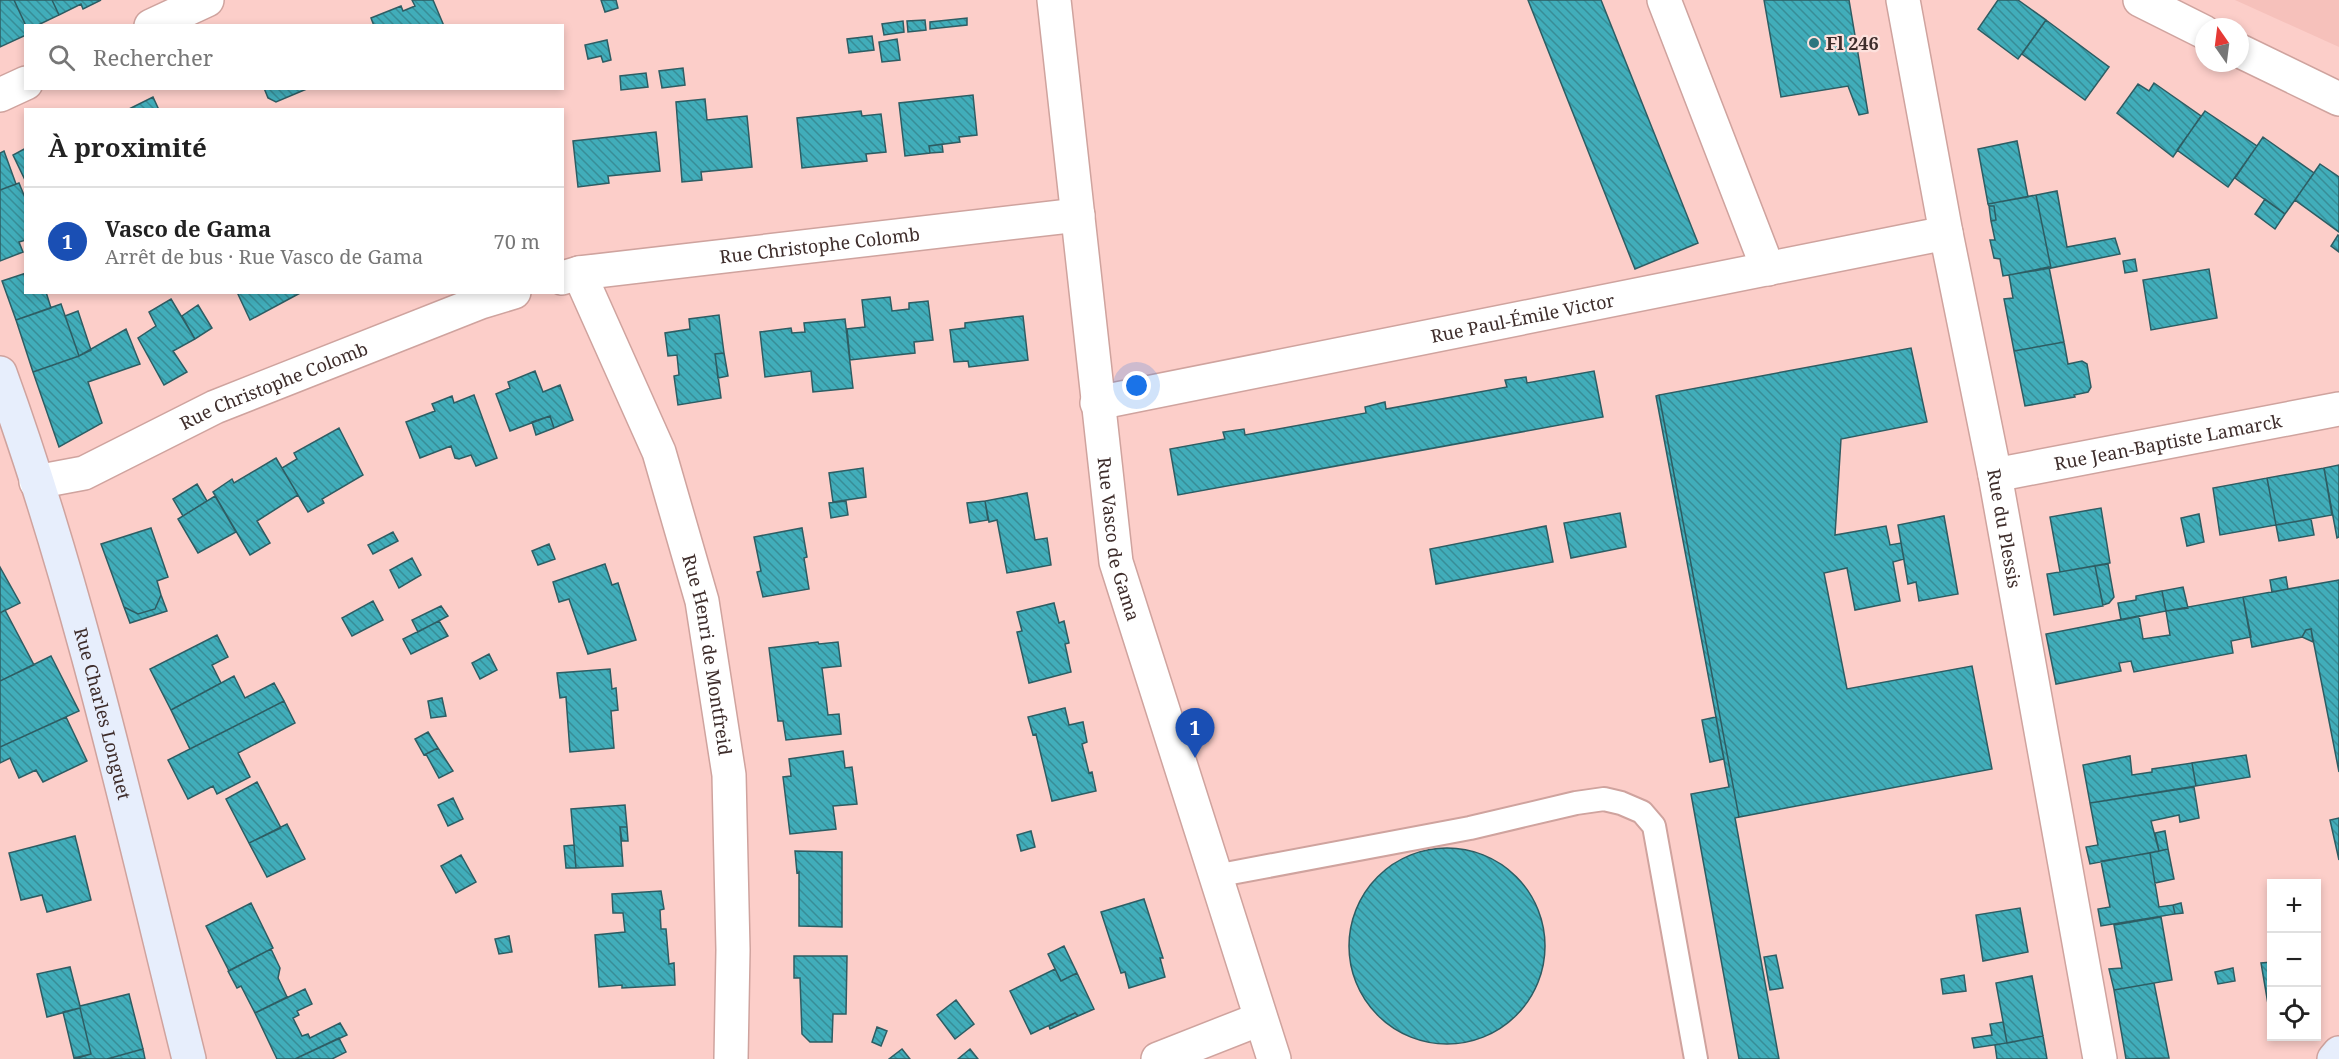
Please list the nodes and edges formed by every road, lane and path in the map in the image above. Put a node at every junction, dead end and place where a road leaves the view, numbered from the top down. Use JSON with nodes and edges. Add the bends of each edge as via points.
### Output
{"nodes":[{"id":1,"x":207,"y":0,"type":"edge"},
{"id":2,"x":1054,"y":0,"type":"edge"},
{"id":3,"x":1664,"y":0,"type":"edge"},
{"id":4,"x":1903,"y":0,"type":"edge"},
{"id":5,"x":2140,"y":0,"type":"edge"},
{"id":6,"x":155,"y":24,"type":"edge"},
{"id":7,"x":2195,"y":28,"type":"edge"},
{"id":8,"x":2249,"y":55,"type":"edge"},
{"id":9,"x":24,"y":84,"type":"edge"},
{"id":10,"x":0,"y":95,"type":"edge"},
{"id":11,"x":2339,"y":99,"type":"edge"},
{"id":12,"x":1078,"y":215,"type":"junction"},
{"id":13,"x":1946,"y":233,"type":"junction"},
{"id":14,"x":1768,"y":269,"type":"junction"},
{"id":15,"x":571,"y":275,"type":"edge"},
{"id":16,"x":507,"y":294,"type":"edge"},
{"id":17,"x":3,"y":392,"type":"edge"},
{"id":18,"x":1097,"y":403,"type":"junction"},
{"id":19,"x":2339,"y":409,"type":"edge"},
{"id":20,"x":1995,"y":475,"type":"junction"},
{"id":21,"x":36,"y":482,"type":"junction"},
{"id":22,"x":1215,"y":876,"type":"junction"},
{"id":23,"x":1260,"y":1019,"type":"junction"},
{"id":24,"x":2339,"y":1053,"type":"edge"},
{"id":25,"x":189,"y":1059,"type":"edge"},
{"id":26,"x":730,"y":1059,"type":"edge"},
{"id":27,"x":1158,"y":1059,"type":"edge"},
{"id":28,"x":1274,"y":1059,"type":"edge"},
{"id":29,"x":1696,"y":1059,"type":"edge"},
{"id":30,"x":2100,"y":1059,"type":"edge"},
{"id":31,"x":2334,"y":1059,"type":"edge"}],
"edges":[{"from":1,"to":6,"type":"street"},
{"from":2,"to":12,"type":"street","name":"Rue Vasco de Gama"},
{"from":3,"to":14,"type":"street"},
{"from":4,"to":13,"type":"street","name":"Rue du Plessis"},
{"from":5,"to":7,"type":"street"},
{"from":8,"to":11,"type":"street"},
{"from":9,"to":10,"type":"street"},
{"from":12,"to":15,"type":"street","name":"Rue Christophe Colomb"},
{"from":12,"to":18,"type":"street","name":"Rue Vasco de Gama"},
{"from":13,"to":14,"type":"street","name":"Rue Paul-Émile Victor"},
{"from":13,"to":20,"type":"street","name":"Rue du Plessis"},
{"from":14,"to":18,"type":"street","name":"Rue Paul-Émile Victor"},
{"from":15,"to":26,"type":"street","name":"Rue Henri de Montfreid","via":[[659,452],[702,601],[729,775],[733,950]]},
{"from":16,"to":21,"type":"street","name":"Rue Christophe Colomb","via":[[215,407],[84,473]]},
{"from":17,"to":21,"type":"street","name":"Rue Charles Longuet"},
{"from":18,"to":22,"type":"street","name":"Rue Vasco de Gama","via":[[1116,562]]},
{"from":19,"to":20,"type":"street","name":"Rue Jean-Baptiste Lamarck"},
{"from":20,"to":30,"type":"street","name":"Rue du Plessis"},
{"from":21,"to":25,"type":"street","name":"Rue Charles Longuet","via":[[91,663]]},
{"from":22,"to":23,"type":"street","name":"Rue Vasco de Gama"},
{"from":22,"to":29,"type":"lane","via":[[1470,828],[1576,803],[1604,799],[1621,803],[1642,812],[1654,826]]},
{"from":23,"to":27,"type":"street"},
{"from":23,"to":28,"type":"street","name":"Rue Vasco de Gama"},
{"from":24,"to":31,"type":"street"}]}
